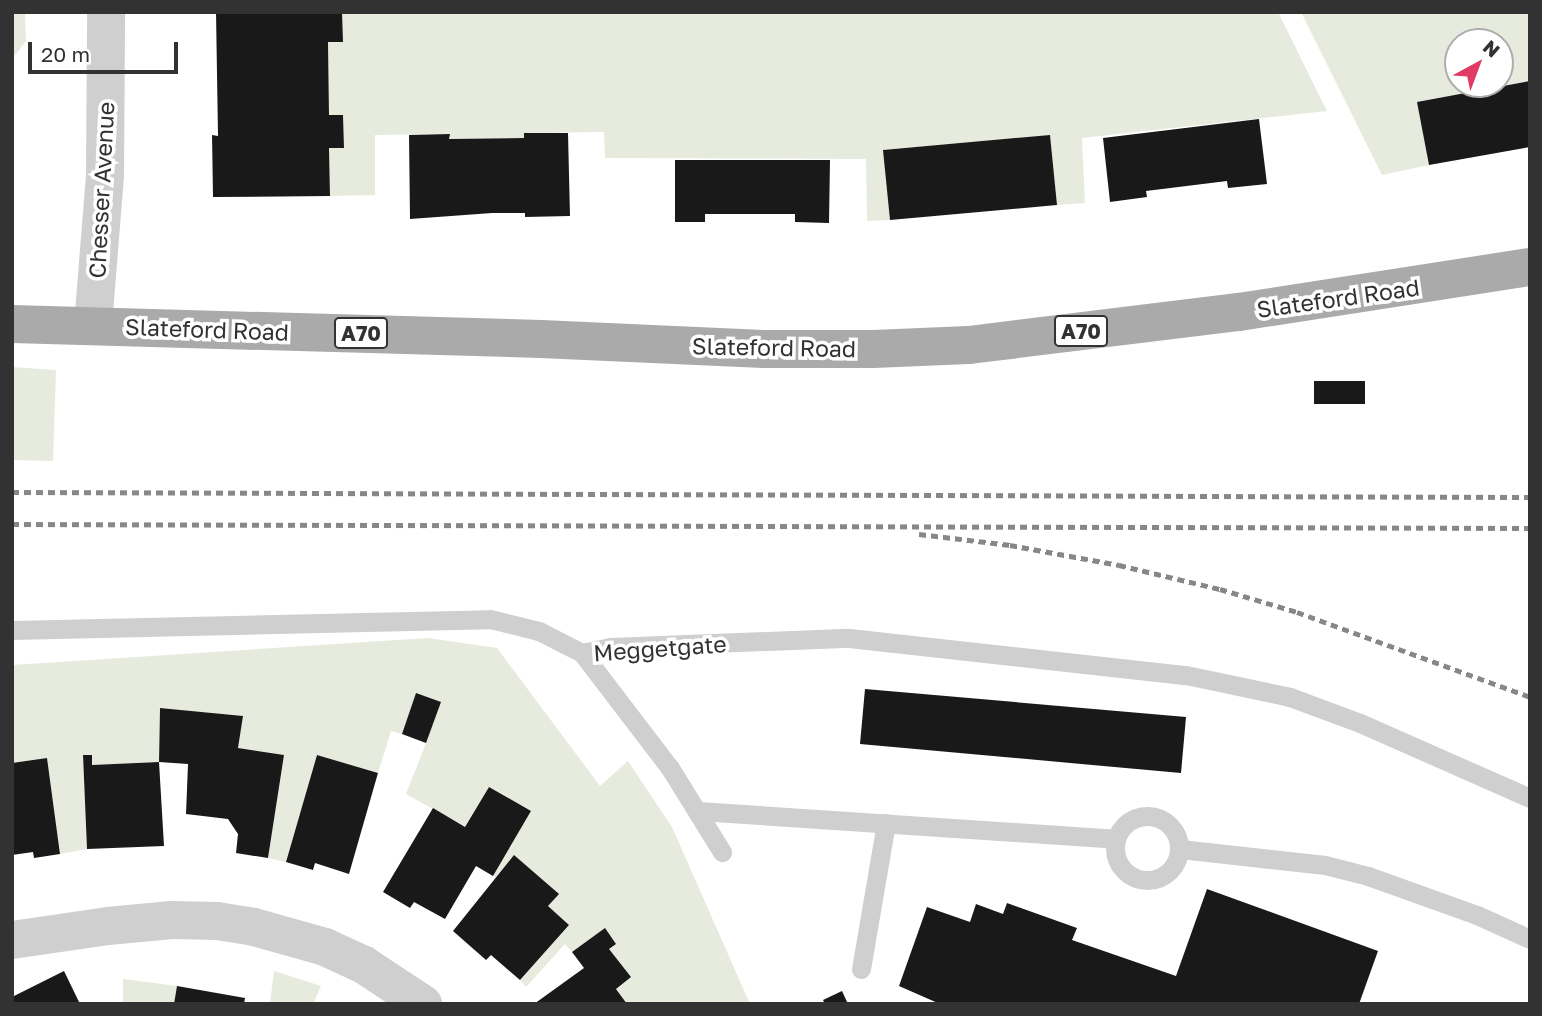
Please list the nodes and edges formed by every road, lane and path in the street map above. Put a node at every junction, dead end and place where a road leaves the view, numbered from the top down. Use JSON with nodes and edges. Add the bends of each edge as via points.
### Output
{"nodes":[{"id":1,"x":106,"y":12,"type":"edge"},
{"id":2,"x":1530,"y":267,"type":"edge"},
{"id":3,"x":12,"y":324,"type":"edge"},
{"id":4,"x":93,"y":325,"type":"junction"},
{"id":5,"x":12,"y":630,"type":"edge"},
{"id":6,"x":582,"y":653,"type":"junction"},
{"id":7,"x":1530,"y":799,"type":"edge"},
{"id":8,"x":698,"y":811,"type":"junction"},
{"id":9,"x":886,"y":823,"type":"junction"},
{"id":10,"x":1115,"y":839,"type":"junction"},
{"id":11,"x":1180,"y":849,"type":"junction"},
{"id":12,"x":722,"y":852,"type":"dead end"},
{"id":13,"x":1530,"y":939,"type":"edge"},
{"id":14,"x":12,"y":940,"type":"edge"},
{"id":15,"x":862,"y":969,"type":"dead end"},
{"id":16,"x":423,"y":1004,"type":"edge"}],
"edges":[{"from":1,"to":4,"type":"street","name":"Chesser Avenue","via":[[105,175]]},
{"from":2,"to":4,"type":"main road","name":"Slateford Road","number":"A70","via":[[1240,312],[969,345],[873,349]]},
{"from":3,"to":4,"type":"main road","name":"Slateford Road","number":"A70"},
{"from":5,"to":6,"type":"lane","name":"Meggetgate","via":[[490,619],[539,631]]},
{"from":6,"to":7,"type":"lane","name":"Meggetgate","via":[[610,647],[849,638],[1186,674],[1290,697]]},
{"from":6,"to":8,"type":"lane"},
{"from":8,"to":9,"type":"lane"},
{"from":8,"to":12,"type":"lane"},
{"from":9,"to":10,"type":"lane"},
{"from":9,"to":15,"type":"lane"},
{"from":10,"to":11,"type":"lane","via":[[1130,821],[1144,816],[1157,818],[1176,833]]},
{"from":10,"to":11,"type":"lane","via":[[1116,858],[1135,878],[1151,880],[1166,875]]},
{"from":11,"to":13,"type":"lane","via":[[1325,865],[1368,876]]},
{"from":14,"to":16,"type":"street","via":[[172,920],[242,925],[325,947],[375,972]]}]}
